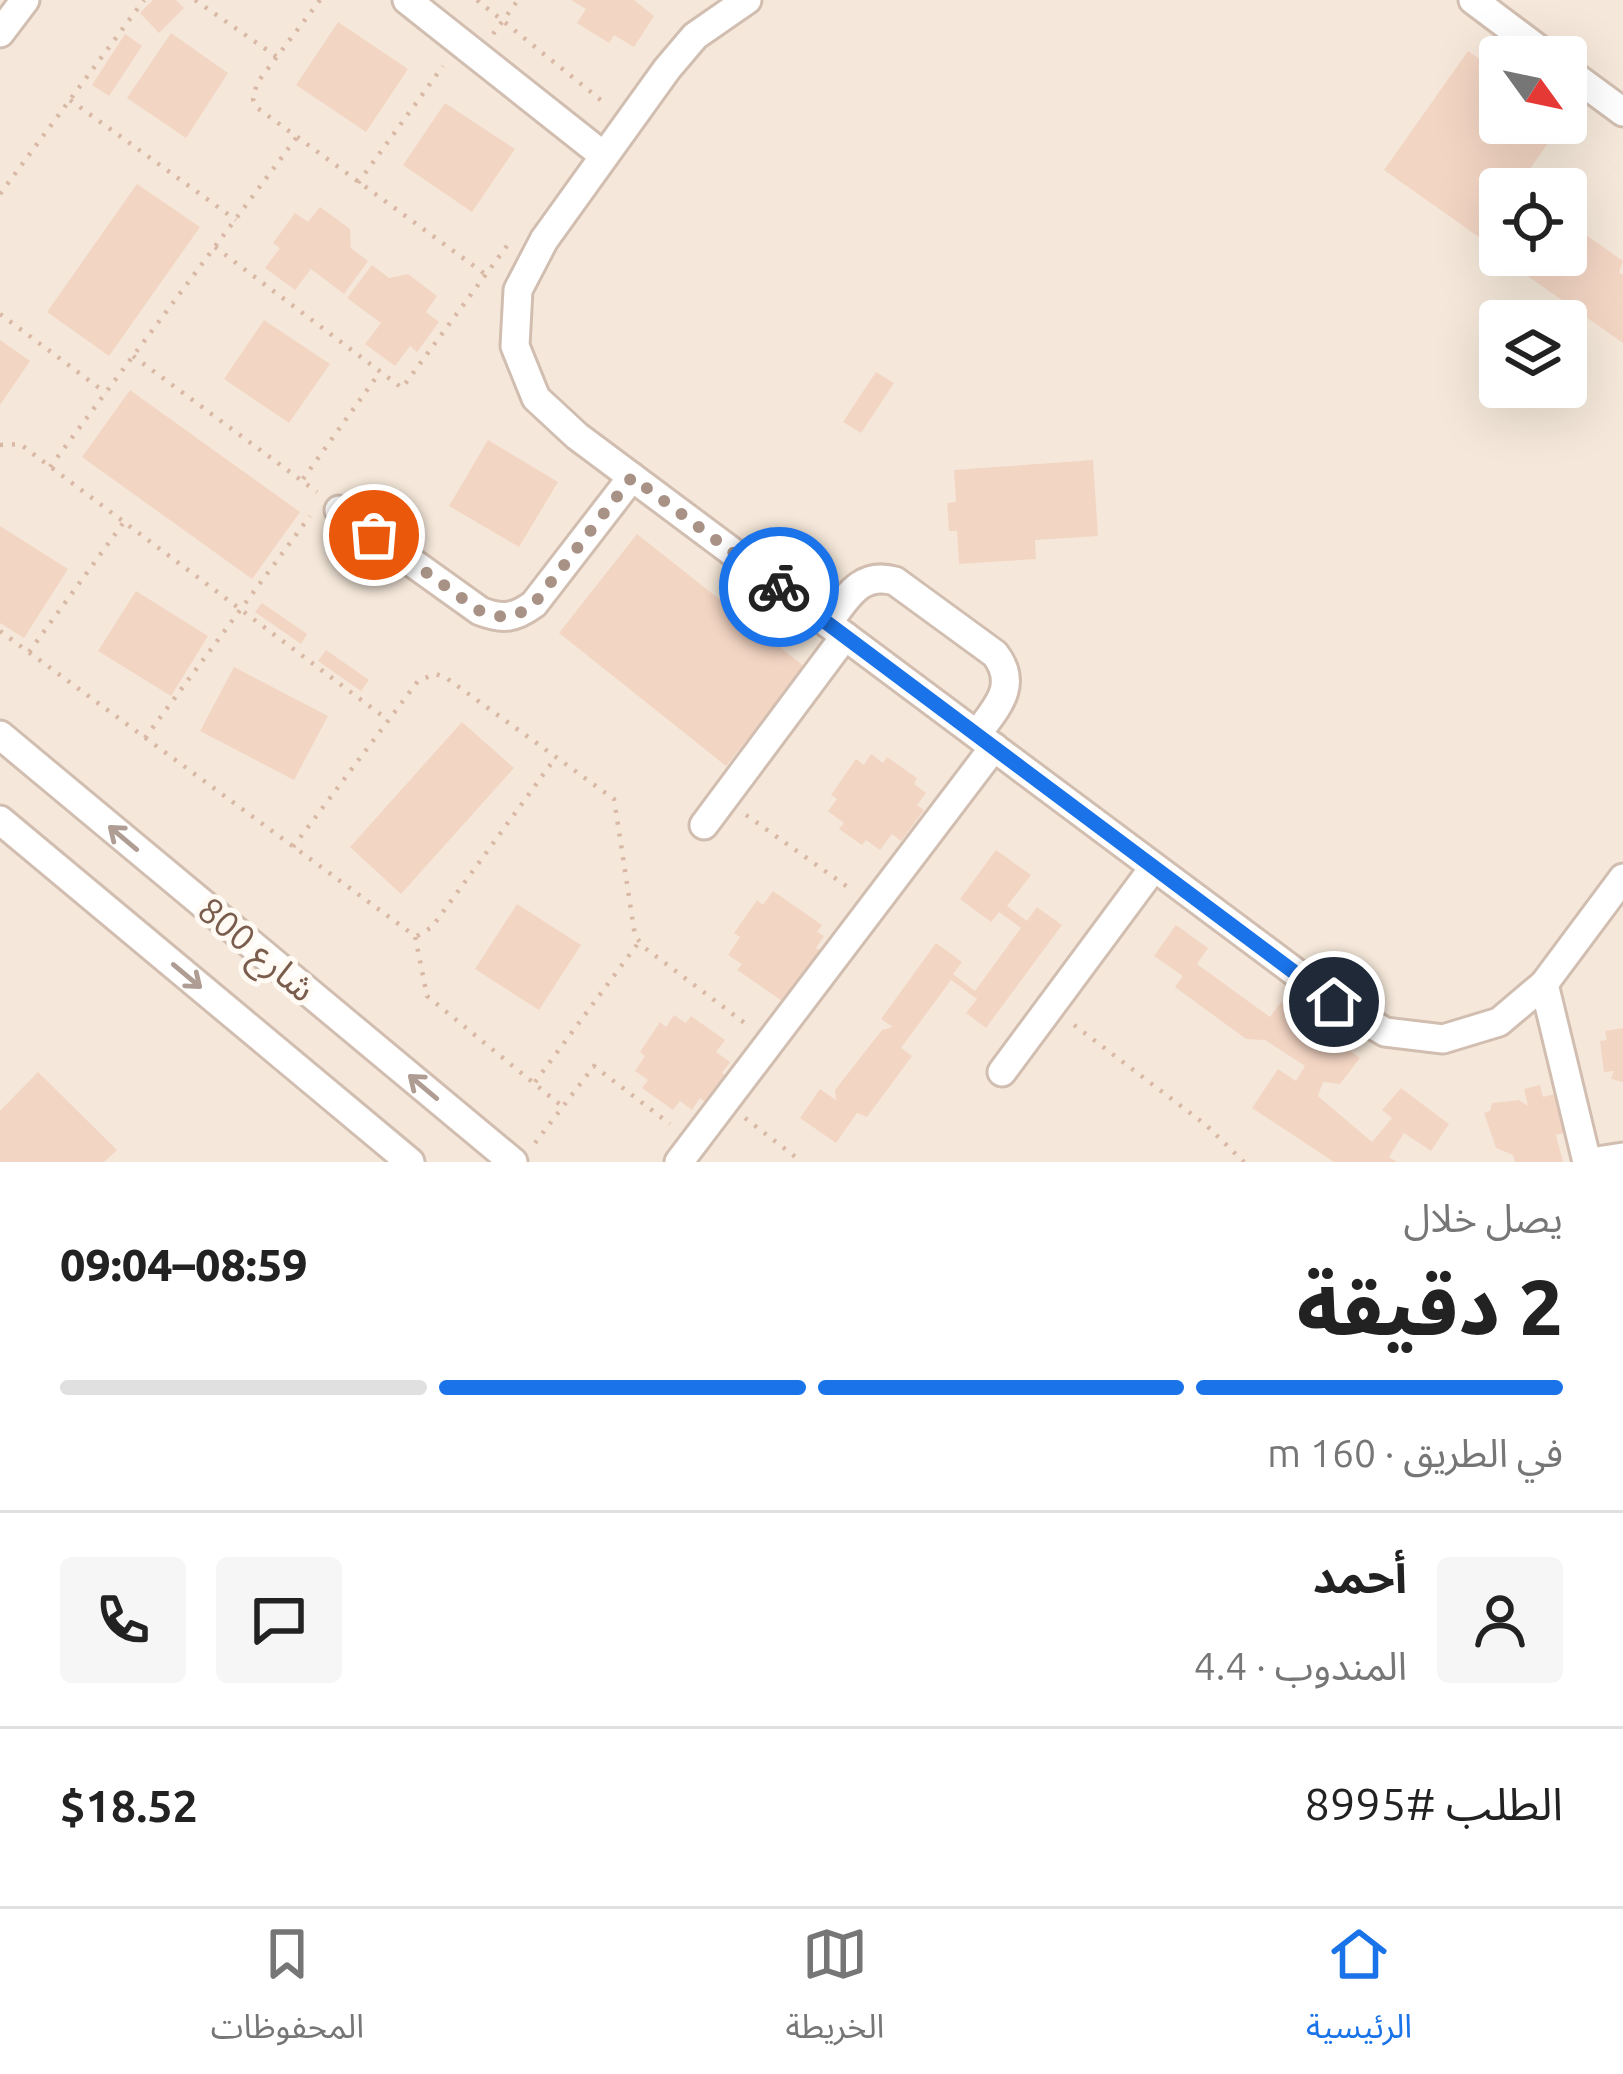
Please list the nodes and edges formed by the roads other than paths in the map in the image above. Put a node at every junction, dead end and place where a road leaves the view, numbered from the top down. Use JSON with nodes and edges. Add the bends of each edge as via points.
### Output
{"nodes":[{"id":1,"x":25,"y":0,"type":"edge"},
{"id":2,"x":407,"y":0,"type":"edge"},
{"id":3,"x":747,"y":0,"type":"edge"},
{"id":4,"x":1473,"y":0,"type":"edge"},
{"id":5,"x":0,"y":33,"type":"edge"},
{"id":6,"x":1521,"y":36,"type":"edge"},
{"id":7,"x":1587,"y":85,"type":"edge"},
{"id":8,"x":1623,"y":112,"type":"edge"},
{"id":9,"x":604,"y":156,"type":"junction"},
{"id":10,"x":632,"y":477,"type":"junction"},
{"id":11,"x":331,"y":504,"type":"road end"},
{"id":12,"x":836,"y":630,"type":"junction"},
{"id":13,"x":985,"y":741,"type":"junction"},
{"id":14,"x":3,"y":745,"type":"edge"},
{"id":15,"x":0,"y":820,"type":"edge"},
{"id":16,"x":704,"y":825,"type":"dead end"},
{"id":17,"x":1154,"y":867,"type":"junction"},
{"id":18,"x":1623,"y":878,"type":"edge"},
{"id":19,"x":1544,"y":984,"type":"junction"},
{"id":20,"x":1002,"y":1072,"type":"dead end"},
{"id":21,"x":686,"y":1152,"type":"edge"},
{"id":22,"x":524,"y":1153,"type":"edge"},
{"id":23,"x":1623,"y":1157,"type":"edge"},
{"id":24,"x":410,"y":1162,"type":"edge"},
{"id":25,"x":1589,"y":1162,"type":"edge"}],
"edges":[{"from":1,"to":5,"type":"street"},
{"from":2,"to":9,"type":"street"},
{"from":3,"to":9,"type":"street","via":[[694,36]]},
{"from":4,"to":6,"type":"street"},
{"from":7,"to":8,"type":"street"},
{"from":9,"to":10,"type":"street","via":[[518,290],[514,346],[536,398]]},
{"from":10,"to":11,"type":"street","via":[[534,604],[499,619]]},
{"from":10,"to":12,"type":"street"},
{"from":12,"to":13,"type":"street"},
{"from":12,"to":13,"type":"street","via":[[852,591],[880,577],[995,654],[1008,682]]},
{"from":12,"to":16,"type":"street"},
{"from":13,"to":17,"type":"street"},
{"from":13,"to":21,"type":"street","via":[[874,905]]},
{"from":22,"to":14,"type":"street","name":"شارع 800","one_way":true},
{"from":15,"to":24,"type":"street","name":"شارع 800","one_way":true},
{"from":17,"to":19,"type":"street","via":[[1385,1032],[1443,1040],[1499,1022]]},
{"from":17,"to":20,"type":"street"},
{"from":18,"to":19,"type":"street"},
{"from":19,"to":25,"type":"street"},
{"from":23,"to":25,"type":"street"}]}
